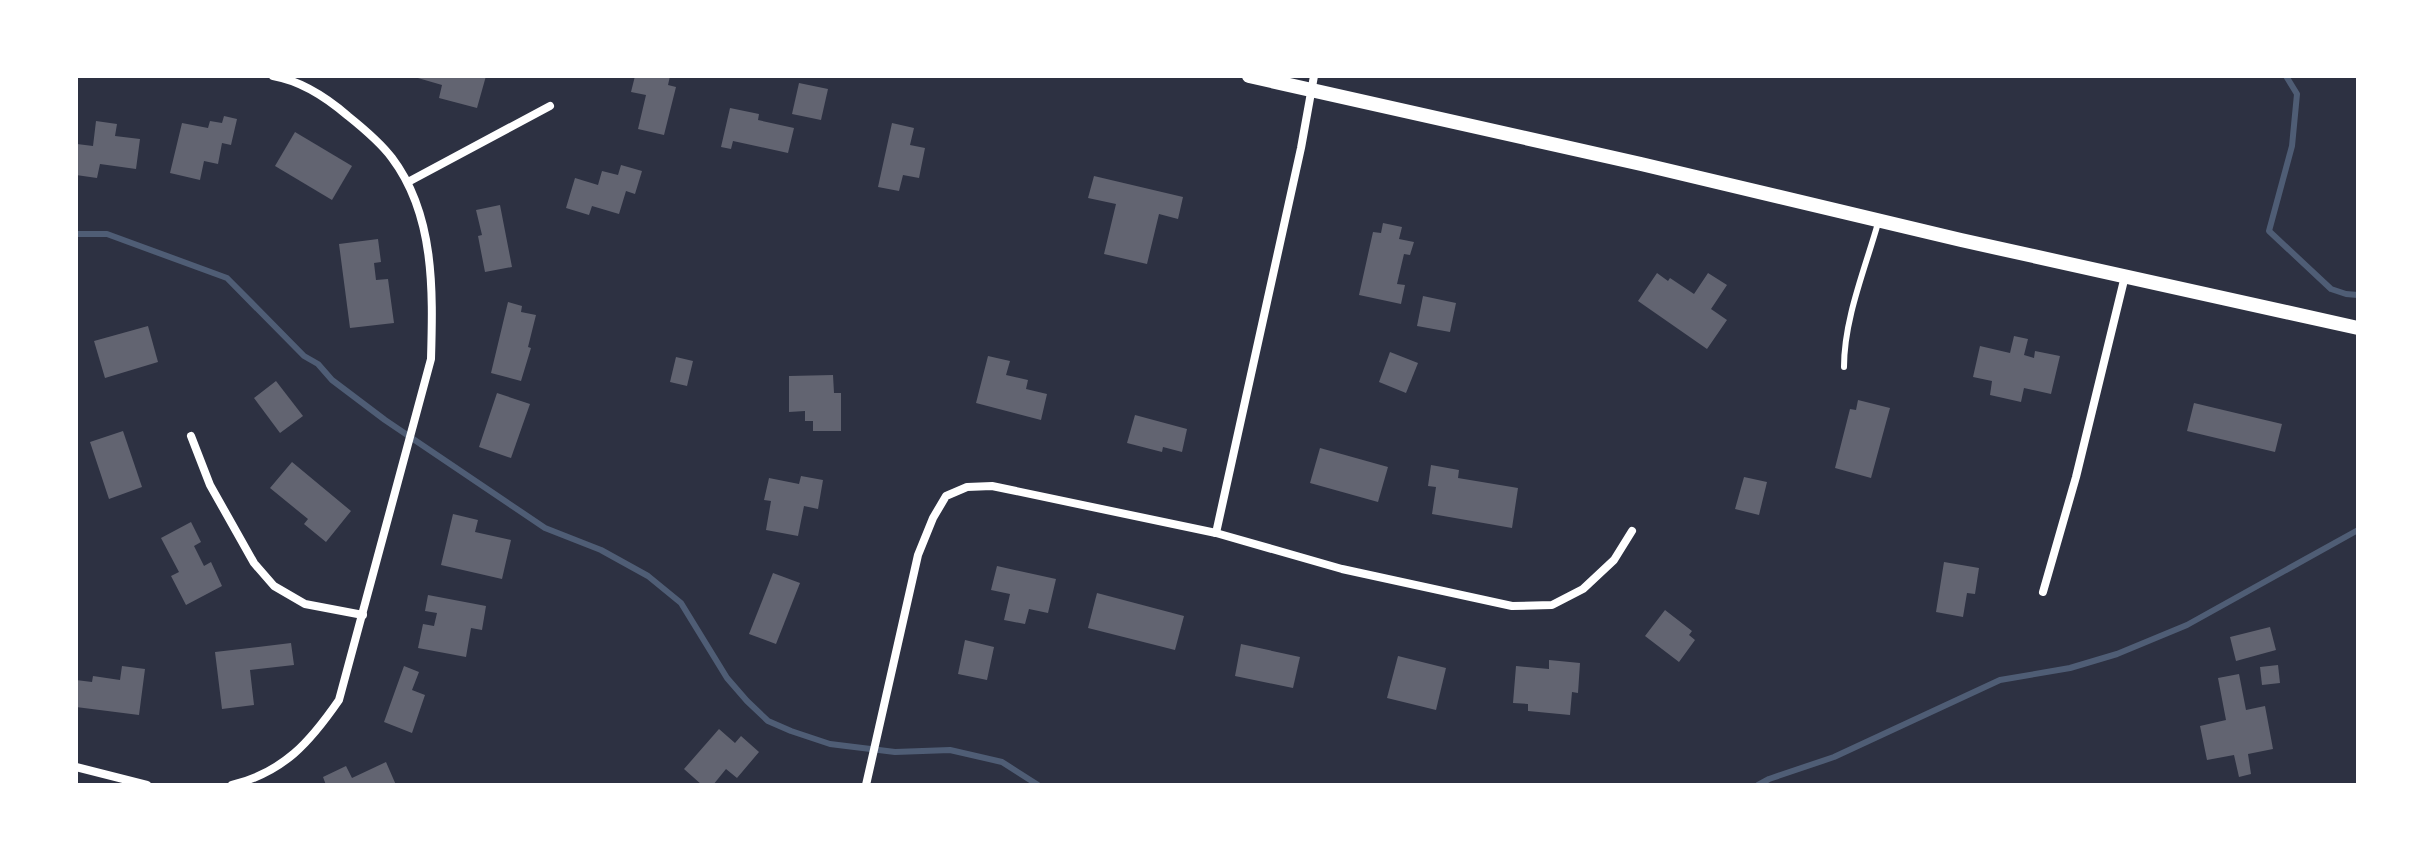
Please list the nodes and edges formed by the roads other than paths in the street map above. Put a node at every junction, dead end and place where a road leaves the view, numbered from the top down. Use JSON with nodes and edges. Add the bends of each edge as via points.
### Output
{"nodes":[{"id":1,"x":273,"y":76,"type":"edge"},
{"id":2,"x":1249,"y":76,"type":"edge"},
{"id":3,"x":1312,"y":83,"type":"edge"},
{"id":4,"x":550,"y":106,"type":"dead end"},
{"id":5,"x":408,"y":182,"type":"junction"},
{"id":6,"x":1879,"y":219,"type":"junction"},
{"id":7,"x":2125,"y":276,"type":"junction"},
{"id":8,"x":2358,"y":328,"type":"edge"},
{"id":9,"x":1844,"y":367,"type":"dead end"},
{"id":10,"x":191,"y":436,"type":"dead end"},
{"id":11,"x":1632,"y":531,"type":"dead end"},
{"id":12,"x":1216,"y":533,"type":"junction"},
{"id":13,"x":2043,"y":592,"type":"dead end"},
{"id":14,"x":363,"y":615,"type":"junction"},
{"id":15,"x":76,"y":767,"type":"edge"},
{"id":16,"x":248,"y":783,"type":"edge"},
{"id":17,"x":147,"y":785,"type":"edge"},
{"id":18,"x":232,"y":785,"type":"edge"},
{"id":19,"x":866,"y":785,"type":"edge"}],
"edges":[{"from":1,"to":5,"type":"street","via":[[324,96],[391,156]]},
{"from":2,"to":3,"type":"street"},
{"from":3,"to":6,"type":"street"},
{"from":3,"to":12,"type":"street"},
{"from":4,"to":5,"type":"street"},
{"from":5,"to":14,"type":"street","via":[[429,262],[431,359]]},
{"from":6,"to":7,"type":"street"},
{"from":6,"to":9,"type":"lane","via":[[1850,318]]},
{"from":7,"to":8,"type":"street"},
{"from":7,"to":13,"type":"street"},
{"from":10,"to":14,"type":"street","via":[[210,485],[254,563],[274,586],[305,604]]},
{"from":11,"to":12,"type":"street","via":[[1614,560],[1583,589],[1552,605],[1512,606],[1342,569]]},
{"from":12,"to":19,"type":"street","via":[[992,486],[967,487],[946,496],[918,555]]},
{"from":14,"to":16,"type":"street","via":[[339,700],[316,734],[287,762]]},
{"from":15,"to":17,"type":"street"},
{"from":16,"to":18,"type":"street"}]}
